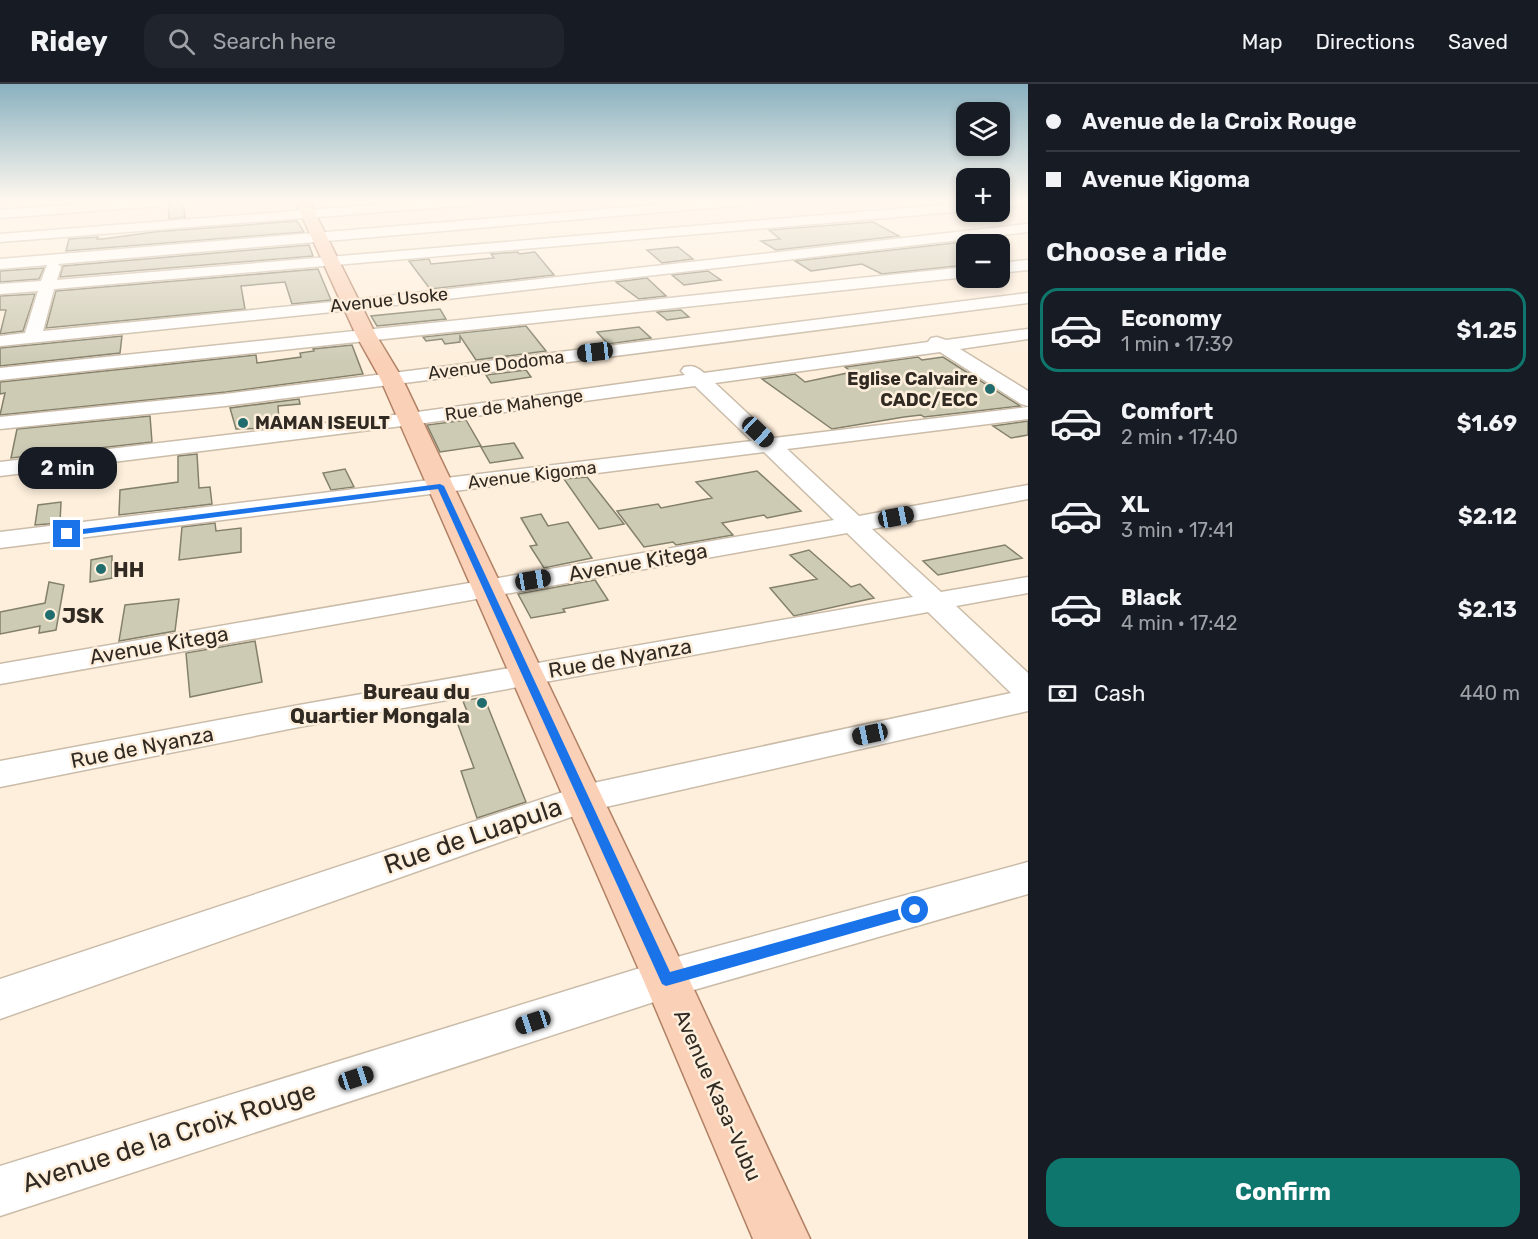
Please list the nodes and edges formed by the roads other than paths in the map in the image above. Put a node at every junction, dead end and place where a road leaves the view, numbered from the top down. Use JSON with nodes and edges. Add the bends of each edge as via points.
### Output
{"nodes":[{"id":1,"x":56,"y":255,"type":"edge"},
{"id":2,"x":104,"y":255,"type":"edge"},
{"id":3,"x":327,"y":255,"type":"edge"},
{"id":4,"x":417,"y":255,"type":"edge"},
{"id":5,"x":575,"y":255,"type":"edge"},
{"id":6,"x":801,"y":255,"type":"joint"},
{"id":7,"x":55,"y":259,"type":"junction"},
{"id":8,"x":330,"y":262,"type":"junction"},
{"id":9,"x":0,"y":264,"type":"edge"},
{"id":10,"x":1028,"y":265,"type":"edge"},
{"id":11,"x":1010,"y":267,"type":"edge"},
{"id":12,"x":956,"y":273,"type":"edge"},
{"id":13,"x":597,"y":277,"type":"junction"},
{"id":14,"x":848,"y":284,"type":"junction"},
{"id":15,"x":48,"y":285,"type":"junction"},
{"id":16,"x":0,"y":289,"type":"edge"},
{"id":17,"x":1028,"y":298,"type":"edge"},
{"id":18,"x":626,"y":307,"type":"junction"},
{"id":19,"x":893,"y":314,"type":"junction"},
{"id":20,"x":359,"y":320,"type":"junction"},
{"id":21,"x":1028,"y":334,"type":"edge"},
{"id":22,"x":32,"y":338,"type":"junction"},
{"id":23,"x":0,"y":341,"type":"edge"},
{"id":24,"x":663,"y":344,"type":"junction"},
{"id":25,"x":943,"y":346,"type":"junction"},
{"id":26,"x":0,"y":374,"type":"edge"},
{"id":27,"x":391,"y":378,"type":"junction"},
{"id":28,"x":700,"y":379,"type":"junction"},
{"id":29,"x":1028,"y":400,"type":"edge"},
{"id":30,"x":1028,"y":412,"type":"edge"},
{"id":31,"x":410,"y":419,"type":"junction"},
{"id":32,"x":2,"y":429,"type":"edge"},
{"id":33,"x":772,"y":446,"type":"junction"},
{"id":34,"x":0,"y":469,"type":"edge"},
{"id":35,"x":440,"y":486,"type":"junction"},
{"id":36,"x":1028,"y":492,"type":"edge"},
{"id":37,"x":852,"y":525,"type":"junction"},
{"id":38,"x":0,"y":540,"type":"edge"},
{"id":39,"x":1028,"y":585,"type":"edge"},
{"id":40,"x":487,"y":588,"type":"junction"},
{"id":41,"x":933,"y":603,"type":"junction"},
{"id":42,"x":0,"y":675,"type":"edge"},
{"id":43,"x":527,"y":675,"type":"junction"},
{"id":44,"x":1028,"y":691,"type":"edge"},
{"id":45,"x":1028,"y":700,"type":"edge"},
{"id":46,"x":0,"y":774,"type":"edge"},
{"id":47,"x":584,"y":798,"type":"junction"},
{"id":48,"x":1028,"y":878,"type":"edge"},
{"id":49,"x":666,"y":980,"type":"junction"},
{"id":50,"x":0,"y":999,"type":"edge"},
{"id":51,"x":0,"y":1191,"type":"edge"},
{"id":52,"x":782,"y":1239,"type":"edge"}],
"edges":[{"from":1,"to":7,"type":"street"},
{"from":2,"to":7,"type":"street"},
{"from":3,"to":8,"type":"main road","name":"Avenue Kasa-Vubu"},
{"from":4,"to":8,"type":"street"},
{"from":5,"to":13,"type":"street"},
{"from":6,"to":13,"type":"street","name":"Avenue Usoke"},
{"from":6,"to":14,"type":"street"},
{"from":7,"to":9,"type":"street"},
{"from":7,"to":15,"type":"street"},
{"from":8,"to":15,"type":"street"},
{"from":8,"to":20,"type":"main road","name":"Avenue Kasa-Vubu"},
{"from":10,"to":11,"type":"street"},
{"from":12,"to":14,"type":"street"},
{"from":13,"to":18,"type":"street"},
{"from":13,"to":20,"type":"street","name":"Avenue Usoke"},
{"from":14,"to":18,"type":"street"},
{"from":14,"to":19,"type":"street"},
{"from":15,"to":16,"type":"street"},
{"from":15,"to":22,"type":"street"},
{"from":17,"to":19,"type":"street","name":"Avenue Dodoma"},
{"from":18,"to":20,"type":"street"},
{"from":18,"to":24,"type":"street"},
{"from":19,"to":24,"type":"street","name":"Avenue Dodoma"},
{"from":19,"to":25,"type":"street"},
{"from":20,"to":22,"type":"street","name":"Avenue Usoke"},
{"from":20,"to":26,"type":"street"},
{"from":20,"to":27,"type":"main road","name":"Avenue Kasa-Vubu"},
{"from":21,"to":25,"type":"street","name":"Rue de Mahenge"},
{"from":22,"to":23,"type":"street","name":"Avenue Usoke"},
{"from":24,"to":27,"type":"street","name":"Avenue Dodoma"},
{"from":24,"to":28,"type":"street"},
{"from":25,"to":28,"type":"street","name":"Rue de Mahenge"},
{"from":25,"to":29,"type":"street"},
{"from":27,"to":31,"type":"main road","name":"Avenue Kasa-Vubu"},
{"from":27,"to":32,"type":"street","name":"Avenue Dodoma"},
{"from":28,"to":31,"type":"street","name":"Rue de Mahenge"},
{"from":28,"to":33,"type":"street"},
{"from":30,"to":33,"type":"street","name":"Avenue Kigoma"},
{"from":31,"to":34,"type":"street","name":"Rue de Mahenge"},
{"from":31,"to":35,"type":"main road","name":"Avenue Kasa-Vubu"},
{"from":33,"to":35,"type":"street","name":"Avenue Kigoma"},
{"from":33,"to":37,"type":"street"},
{"from":35,"to":38,"type":"street","name":"Avenue Kigoma"},
{"from":35,"to":40,"type":"main road","name":"Avenue Kasa-Vubu"},
{"from":36,"to":37,"type":"street","name":"Avenue Kitega"},
{"from":37,"to":40,"type":"street","name":"Avenue Kitega"},
{"from":37,"to":41,"type":"street"},
{"from":39,"to":41,"type":"street","name":"Rue de Nyanza"},
{"from":40,"to":42,"type":"street","name":"Avenue Kitega"},
{"from":40,"to":43,"type":"main road","name":"Avenue Kasa-Vubu"},
{"from":41,"to":43,"type":"street","name":"Rue de Nyanza"},
{"from":41,"to":44,"type":"street"},
{"from":43,"to":46,"type":"street","name":"Rue de Nyanza"},
{"from":43,"to":47,"type":"main road","name":"Avenue Kasa-Vubu"},
{"from":45,"to":47,"type":"street","name":"Rue de Luapula"},
{"from":47,"to":49,"type":"main road","name":"Avenue Kasa-Vubu"},
{"from":47,"to":50,"type":"street","name":"Rue de Luapula"},
{"from":48,"to":49,"type":"street","name":"Avenue de la Croix Rouge"},
{"from":49,"to":51,"type":"street","name":"Avenue de la Croix Rouge"},
{"from":49,"to":52,"type":"main road","name":"Avenue Kasa-Vubu"}]}
